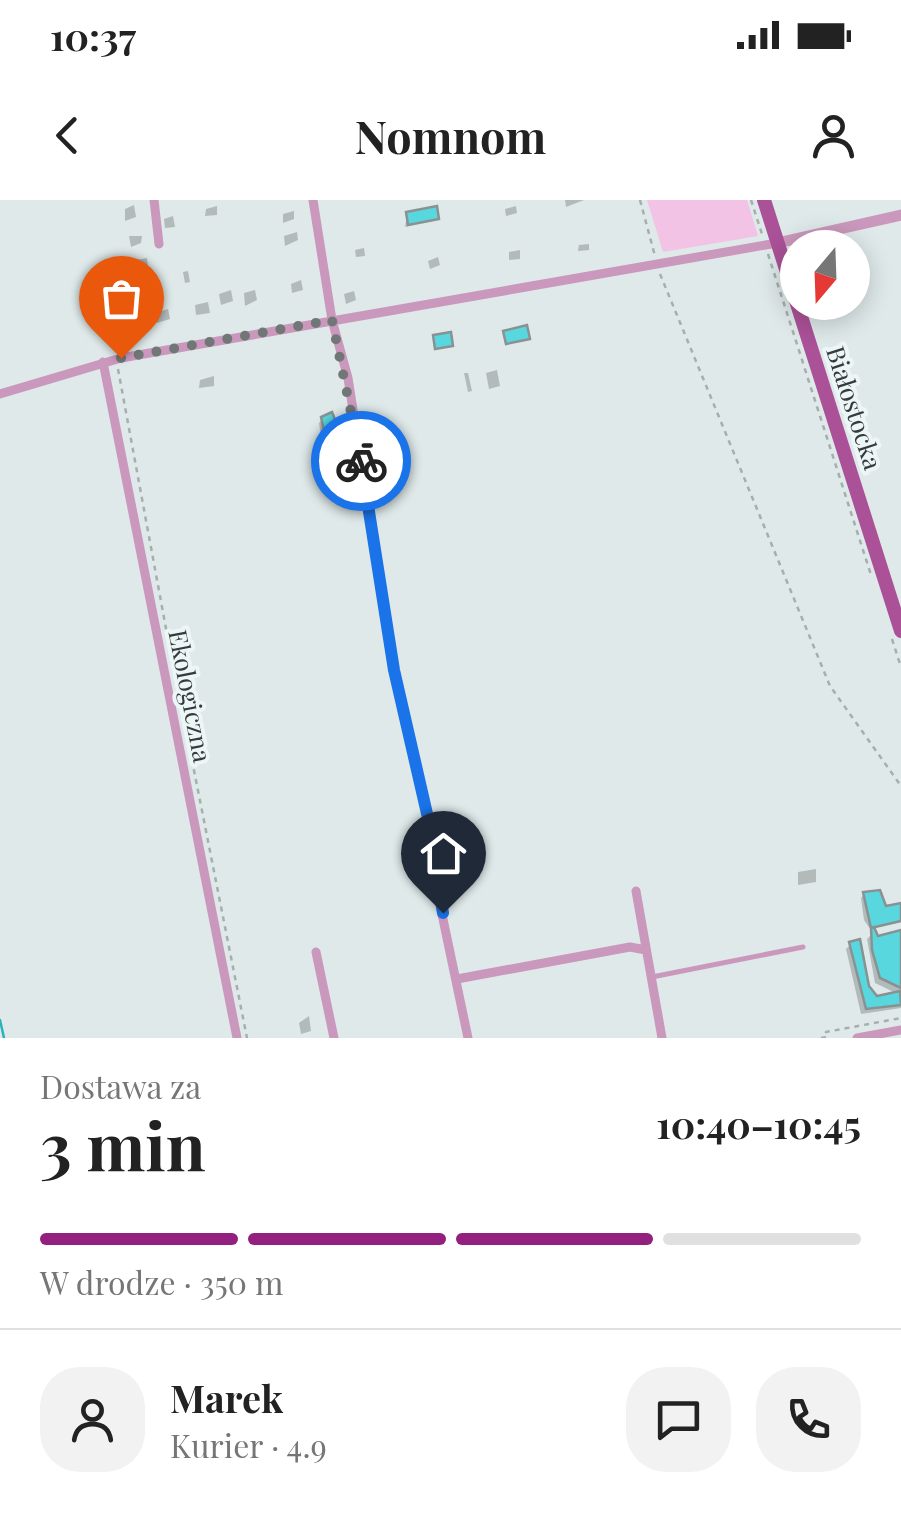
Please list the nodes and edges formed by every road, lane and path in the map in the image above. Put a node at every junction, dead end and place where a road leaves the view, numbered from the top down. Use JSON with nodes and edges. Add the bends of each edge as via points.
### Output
{"nodes":[{"id":1,"x":154,"y":200,"type":"edge"},
{"id":2,"x":313,"y":200,"type":"edge"},
{"id":3,"x":640,"y":200,"type":"edge"},
{"id":4,"x":751,"y":200,"type":"edge"},
{"id":5,"x":764,"y":200,"type":"edge"},
{"id":6,"x":901,"y":215,"type":"edge"},
{"id":7,"x":766,"y":241,"type":"junction"},
{"id":8,"x":159,"y":244,"type":"dead end"},
{"id":9,"x":656,"y":264,"type":"junction"},
{"id":10,"x":332,"y":320,"type":"junction"},
{"id":11,"x":104,"y":362,"type":"junction"},
{"id":12,"x":116,"y":372,"type":"dead end"},
{"id":13,"x":0,"y":394,"type":"edge"},
{"id":14,"x":873,"y":579,"type":"dead end"},
{"id":15,"x":896,"y":632,"type":"edge"},
{"id":16,"x":898,"y":650,"type":"edge"},
{"id":17,"x":901,"y":667,"type":"edge"},
{"id":18,"x":178,"y":688,"type":"dead end"},
{"id":19,"x":185,"y":727,"type":"dead end"},
{"id":20,"x":901,"y":786,"type":"edge"},
{"id":21,"x":636,"y":891,"type":"dead end"},
{"id":22,"x":803,"y":947,"type":"dead end"},
{"id":23,"x":646,"y":950,"type":"junction"},
{"id":24,"x":316,"y":952,"type":"dead end"},
{"id":25,"x":652,"y":977,"type":"junction"},
{"id":26,"x":457,"y":979,"type":"junction"},
{"id":27,"x":901,"y":1018,"type":"edge"},
{"id":28,"x":901,"y":1030,"type":"edge"},
{"id":29,"x":238,"y":1038,"type":"edge"},
{"id":30,"x":247,"y":1038,"type":"edge"},
{"id":31,"x":334,"y":1038,"type":"edge"},
{"id":32,"x":468,"y":1038,"type":"edge"},
{"id":33,"x":662,"y":1038,"type":"edge"},
{"id":34,"x":821,"y":1038,"type":"edge"},
{"id":35,"x":856,"y":1038,"type":"edge"}],
"edges":[{"from":1,"to":8,"type":"street"},
{"from":2,"to":10,"type":"street"},
{"from":3,"to":9,"type":"path"},
{"from":4,"to":7,"type":"path"},
{"from":5,"to":7,"type":"main road","name":"Białostocka"},
{"from":6,"to":7,"type":"street"},
{"from":7,"to":9,"type":"street"},
{"from":7,"to":14,"type":"path"},
{"from":7,"to":15,"type":"main road","name":"Białostocka"},
{"from":9,"to":10,"type":"street"},
{"from":9,"to":20,"type":"path","via":[[830,686]]},
{"from":10,"to":11,"type":"street"},
{"from":10,"to":26,"type":"street"},
{"from":11,"to":13,"type":"street"},
{"from":11,"to":29,"type":"street","name":"Ekologiczna"},
{"from":12,"to":18,"type":"path"},
{"from":15,"to":16,"type":"path"},
{"from":16,"to":17,"type":"path"},
{"from":19,"to":30,"type":"path"},
{"from":21,"to":23,"type":"street"},
{"from":22,"to":25,"type":"lane"},
{"from":23,"to":25,"type":"street"},
{"from":23,"to":26,"type":"street","via":[[632,947]]},
{"from":24,"to":31,"type":"street"},
{"from":25,"to":33,"type":"street"},
{"from":26,"to":32,"type":"street"},
{"from":27,"to":34,"type":"path"},
{"from":28,"to":35,"type":"street"}]}
